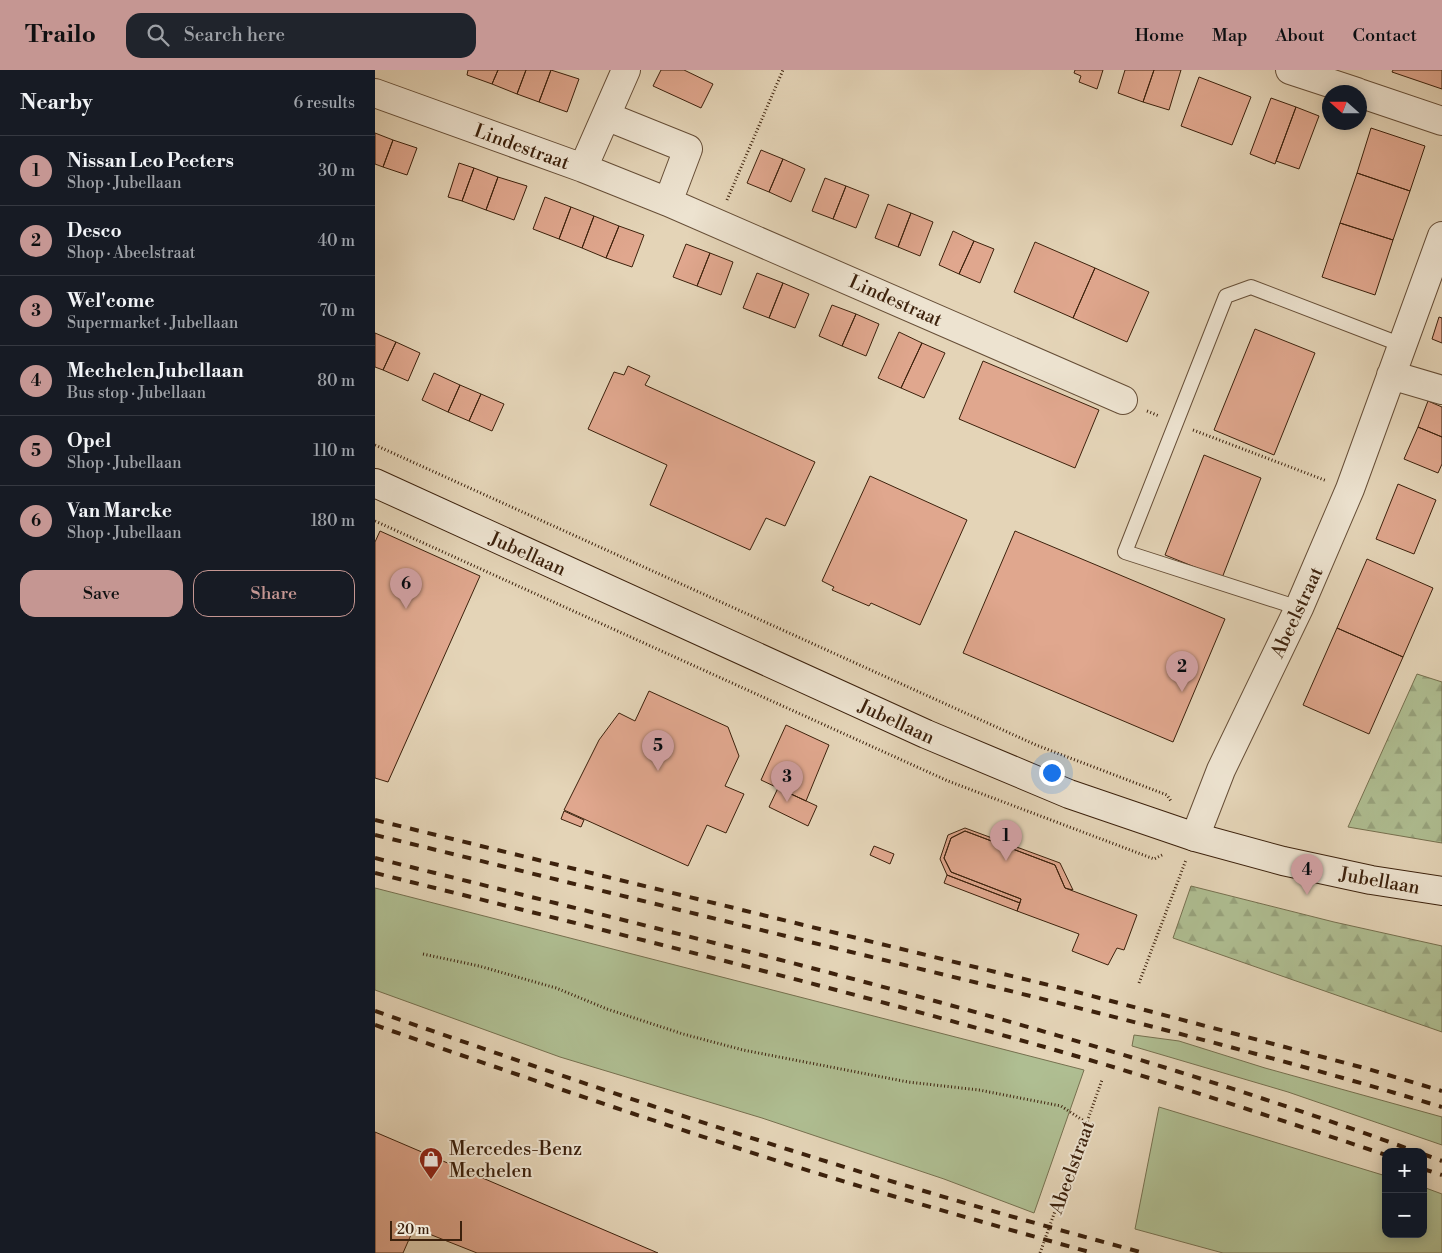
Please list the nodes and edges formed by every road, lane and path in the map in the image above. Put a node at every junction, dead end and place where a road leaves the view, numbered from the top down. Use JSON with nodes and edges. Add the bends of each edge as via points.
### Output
{"nodes":[{"id":1,"x":626,"y":70,"type":"edge"},
{"id":2,"x":783,"y":70,"type":"edge"},
{"id":3,"x":1290,"y":70,"type":"edge"},
{"id":4,"x":1334,"y":85,"type":"edge"},
{"id":5,"x":375,"y":93,"type":"edge"},
{"id":6,"x":1367,"y":96,"type":"edge"},
{"id":7,"x":606,"y":116,"type":"junction"},
{"id":8,"x":1442,"y":121,"type":"edge"},
{"id":9,"x":583,"y":168,"type":"junction"},
{"id":10,"x":668,"y":202,"type":"junction"},
{"id":11,"x":717,"y":222,"type":"junction"},
{"id":12,"x":1442,"y":236,"type":"edge"},
{"id":13,"x":1402,"y":345,"type":"junction"},
{"id":14,"x":1391,"y":375,"type":"junction"},
{"id":15,"x":1442,"y":390,"type":"edge"},
{"id":16,"x":1123,"y":400,"type":"joint"},
{"id":17,"x":1176,"y":424,"type":"junction"},
{"id":18,"x":375,"y":445,"type":"edge"},
{"id":19,"x":375,"y":483,"type":"edge"},
{"id":20,"x":1350,"y":489,"type":"junction"},
{"id":21,"x":375,"y":521,"type":"edge"},
{"id":22,"x":1299,"y":608,"type":"junction"},
{"id":23,"x":1172,"y":802,"type":"dead end"},
{"id":24,"x":1195,"y":837,"type":"junction"},
{"id":25,"x":1442,"y":891,"type":"edge"},
{"id":26,"x":423,"y":954,"type":"dead end"},
{"id":27,"x":1139,"y":983,"type":"dead end"},
{"id":28,"x":1102,"y":1080,"type":"dead end"},
{"id":29,"x":1087,"y":1123,"type":"junction"},
{"id":30,"x":1041,"y":1253,"type":"edge"}],
"edges":[{"from":1,"to":7,"type":"street"},
{"from":2,"to":11,"type":"path"},
{"from":3,"to":4,"type":"street"},
{"from":5,"to":9,"type":"street","name":"Lindestraat"},
{"from":6,"to":8,"type":"street"},
{"from":7,"to":9,"type":"street"},
{"from":7,"to":10,"type":"street","via":[[688,149]]},
{"from":9,"to":10,"type":"street","name":"Lindestraat"},
{"from":10,"to":11,"type":"street","name":"Lindestraat"},
{"from":11,"to":16,"type":"street","name":"Lindestraat"},
{"from":12,"to":13,"type":"street","name":"Abeelstraat"},
{"from":13,"to":14,"type":"street","name":"Abeelstraat"},
{"from":13,"to":17,"type":"lane","via":[[1251,287],[1226,296]]},
{"from":14,"to":15,"type":"street"},
{"from":14,"to":20,"type":"street","name":"Abeelstraat"},
{"from":16,"to":17,"type":"path"},
{"from":17,"to":20,"type":"path"},
{"from":17,"to":22,"type":"lane","via":[[1125,552]]},
{"from":18,"to":23,"type":"path","via":[[1036,745],[1167,795]]},
{"from":19,"to":24,"type":"street","name":"Jubellaan","via":[[998,766]]},
{"from":20,"to":22,"type":"street","name":"Abeelstraat"},
{"from":21,"to":24,"type":"path","via":[[948,781],[1154,859]]},
{"from":22,"to":24,"type":"street","name":"Abeelstraat","via":[[1229,752]]},
{"from":24,"to":25,"type":"street","name":"Jubellaan","via":[[1283,861]]},
{"from":24,"to":27,"type":"path"},
{"from":26,"to":29,"type":"path","via":[[557,988],[607,1009],[743,1050],[908,1082],[979,1090],[1061,1106]]},
{"from":28,"to":29,"type":"path","name":"Abeelstraat"},
{"from":29,"to":30,"type":"path","name":"Abeelstraat"}]}
